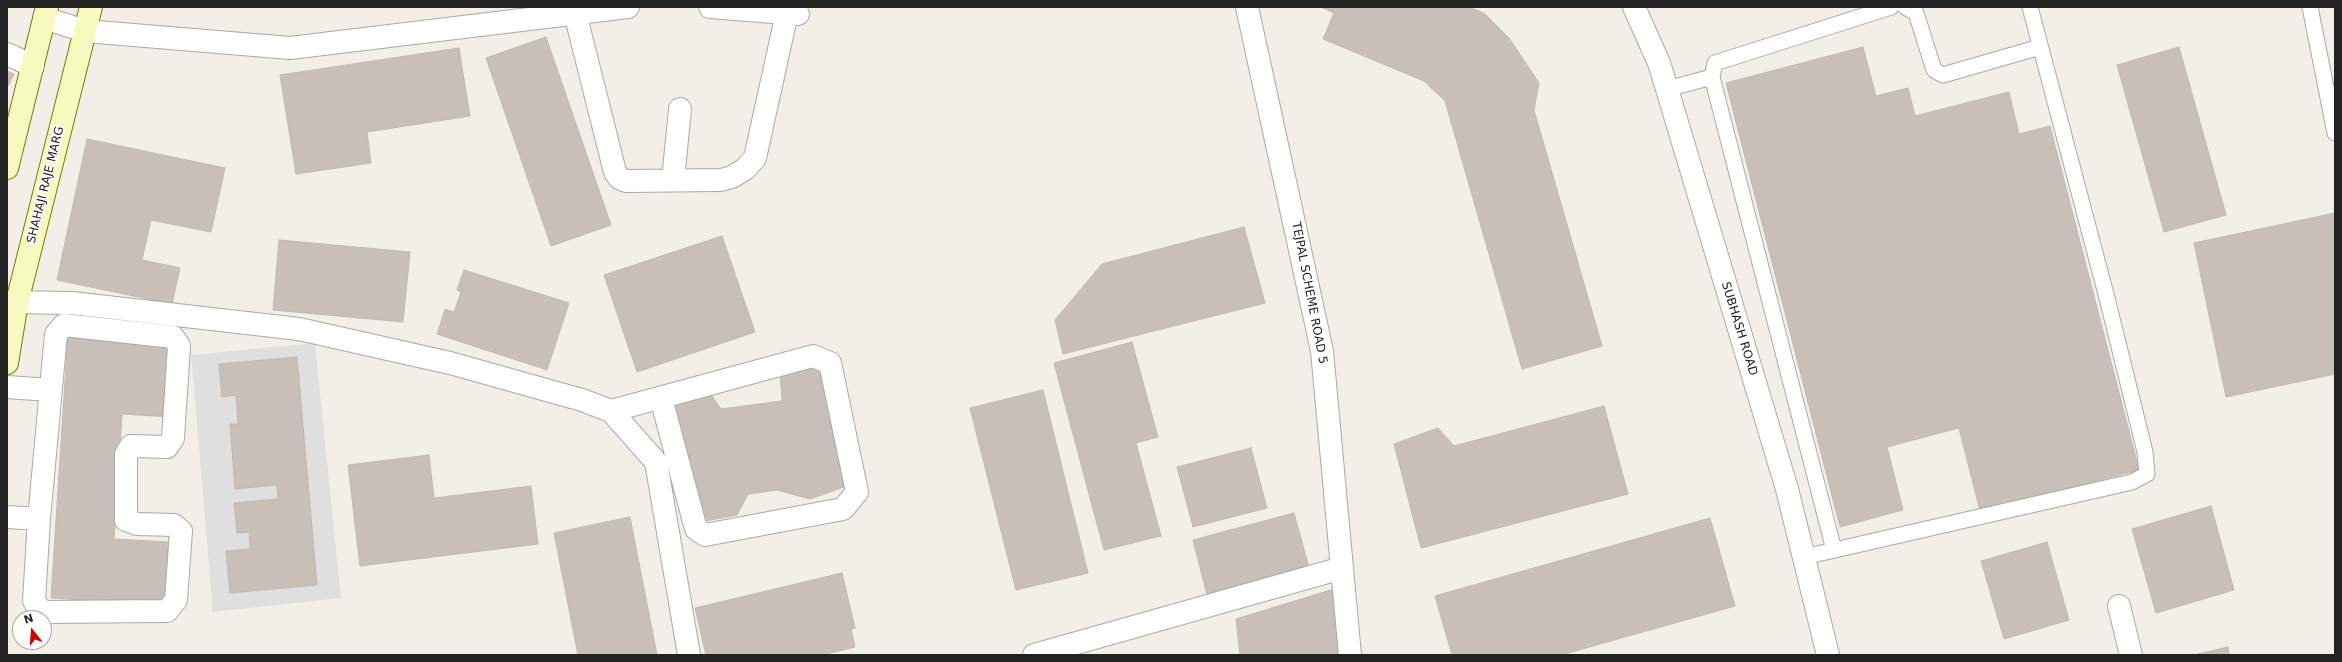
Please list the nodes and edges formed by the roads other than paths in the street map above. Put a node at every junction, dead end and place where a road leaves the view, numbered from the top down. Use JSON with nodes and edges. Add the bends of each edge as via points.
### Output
{"nodes":[{"id":1,"x":91,"y":7,"type":"edge"},
{"id":2,"x":628,"y":7,"type":"edge"},
{"id":3,"x":710,"y":7,"type":"edge"},
{"id":4,"x":1247,"y":7,"type":"edge"},
{"id":5,"x":1634,"y":7,"type":"edge"},
{"id":6,"x":1891,"y":7,"type":"edge"},
{"id":7,"x":1905,"y":7,"type":"edge"},
{"id":8,"x":2030,"y":7,"type":"edge"},
{"id":9,"x":2310,"y":7,"type":"edge"},
{"id":10,"x":46,"y":13,"type":"edge"},
{"id":11,"x":574,"y":13,"type":"junction"},
{"id":12,"x":85,"y":31,"type":"junction"},
{"id":13,"x":2040,"y":47,"type":"junction"},
{"id":14,"x":7,"y":54,"type":"edge"},
{"id":15,"x":33,"y":66,"type":"junction"},
{"id":16,"x":1712,"y":78,"type":"junction"},
{"id":17,"x":1667,"y":90,"type":"junction"},
{"id":18,"x":680,"y":109,"type":"dead end"},
{"id":19,"x":2335,"y":133,"type":"edge"},
{"id":20,"x":7,"y":168,"type":"edge"},
{"id":21,"x":673,"y":180,"type":"junction"},
{"id":22,"x":12,"y":302,"type":"edge"},
{"id":23,"x":7,"y":363,"type":"edge"},
{"id":24,"x":7,"y":387,"type":"edge"},
{"id":25,"x":50,"y":390,"type":"junction"},
{"id":26,"x":660,"y":398,"type":"junction"},
{"id":27,"x":611,"y":411,"type":"junction"},
{"id":28,"x":685,"y":487,"type":"junction"},
{"id":29,"x":662,"y":493,"type":"junction"},
{"id":30,"x":7,"y":517,"type":"edge"},
{"id":31,"x":39,"y":519,"type":"junction"},
{"id":32,"x":1834,"y":550,"type":"junction"},
{"id":33,"x":1804,"y":557,"type":"junction"},
{"id":34,"x":1342,"y":568,"type":"junction"},
{"id":35,"x":2119,"y":606,"type":"dead end"},
{"id":36,"x":689,"y":655,"type":"edge"},
{"id":37,"x":1034,"y":655,"type":"edge"},
{"id":38,"x":1350,"y":655,"type":"edge"},
{"id":39,"x":1828,"y":655,"type":"edge"},
{"id":40,"x":2131,"y":655,"type":"edge"}],
"edges":[{"from":1,"to":12,"type":"main road","name":"SHAHAJI RAJE MARG"},
{"from":2,"to":11,"type":"street"},
{"from":3,"to":21,"type":"street","via":[[793,13],[755,158],[745,169],[727,178]]},
{"from":4,"to":34,"type":"street","name":"TEJPAL SCHEME ROAD 5","via":[[1322,350]]},
{"from":5,"to":17,"type":"street","name":"SUBHASH ROAD","via":[[1659,63]]},
{"from":6,"to":16,"type":"lane","via":[[1715,63]]},
{"from":7,"to":13,"type":"lane","via":[[1916,13],[1934,70],[1943,75]]},
{"from":8,"to":13,"type":"lane"},
{"from":9,"to":19,"type":"lane"},
{"from":10,"to":12,"type":"street"},
{"from":10,"to":15,"type":"main road"},
{"from":11,"to":12,"type":"street","via":[[290,48]]},
{"from":11,"to":21,"type":"street","via":[[615,172],[626,181]]},
{"from":12,"to":22,"type":"main road","name":"SHAHAJI RAJE MARG"},
{"from":13,"to":32,"type":"lane","via":[[2132,398],[2145,452],[2147,474],[2132,482]]},
{"from":14,"to":15,"type":"street"},
{"from":15,"to":20,"type":"main road"},
{"from":16,"to":17,"type":"lane"},
{"from":16,"to":32,"type":"lane"},
{"from":17,"to":33,"type":"street","name":"SUBHASH ROAD","via":[[1787,489]]},
{"from":18,"to":21,"type":"street"},
{"from":22,"to":23,"type":"main road","name":"SHAHAJI RAJE MARG"},
{"from":22,"to":27,"type":"street","via":[[72,303],[299,329],[450,363],[582,400]]},
{"from":24,"to":25,"type":"street"},
{"from":25,"to":31,"type":"street"},
{"from":25,"to":31,"type":"street","via":[[56,334],[64,325],[173,337],[180,346],[173,438],[167,447],[131,446],[126,454],[126,520],[138,524],[174,525],[182,531],[176,600],[167,611],[42,612],[34,601]]},
{"from":26,"to":27,"type":"street"},
{"from":26,"to":28,"type":"street"},
{"from":26,"to":28,"type":"street","via":[[813,356],[830,363],[857,492],[843,509],[705,535],[696,529]]},
{"from":27,"to":29,"type":"street","via":[[656,462]]},
{"from":28,"to":29,"type":"street"},
{"from":29,"to":36,"type":"street"},
{"from":30,"to":31,"type":"street"},
{"from":32,"to":33,"type":"lane"},
{"from":33,"to":39,"type":"street","name":"SUBHASH ROAD"},
{"from":34,"to":37,"type":"street"},
{"from":34,"to":38,"type":"street","name":"TEJPAL SCHEME ROAD 5"},
{"from":35,"to":40,"type":"street"}]}
